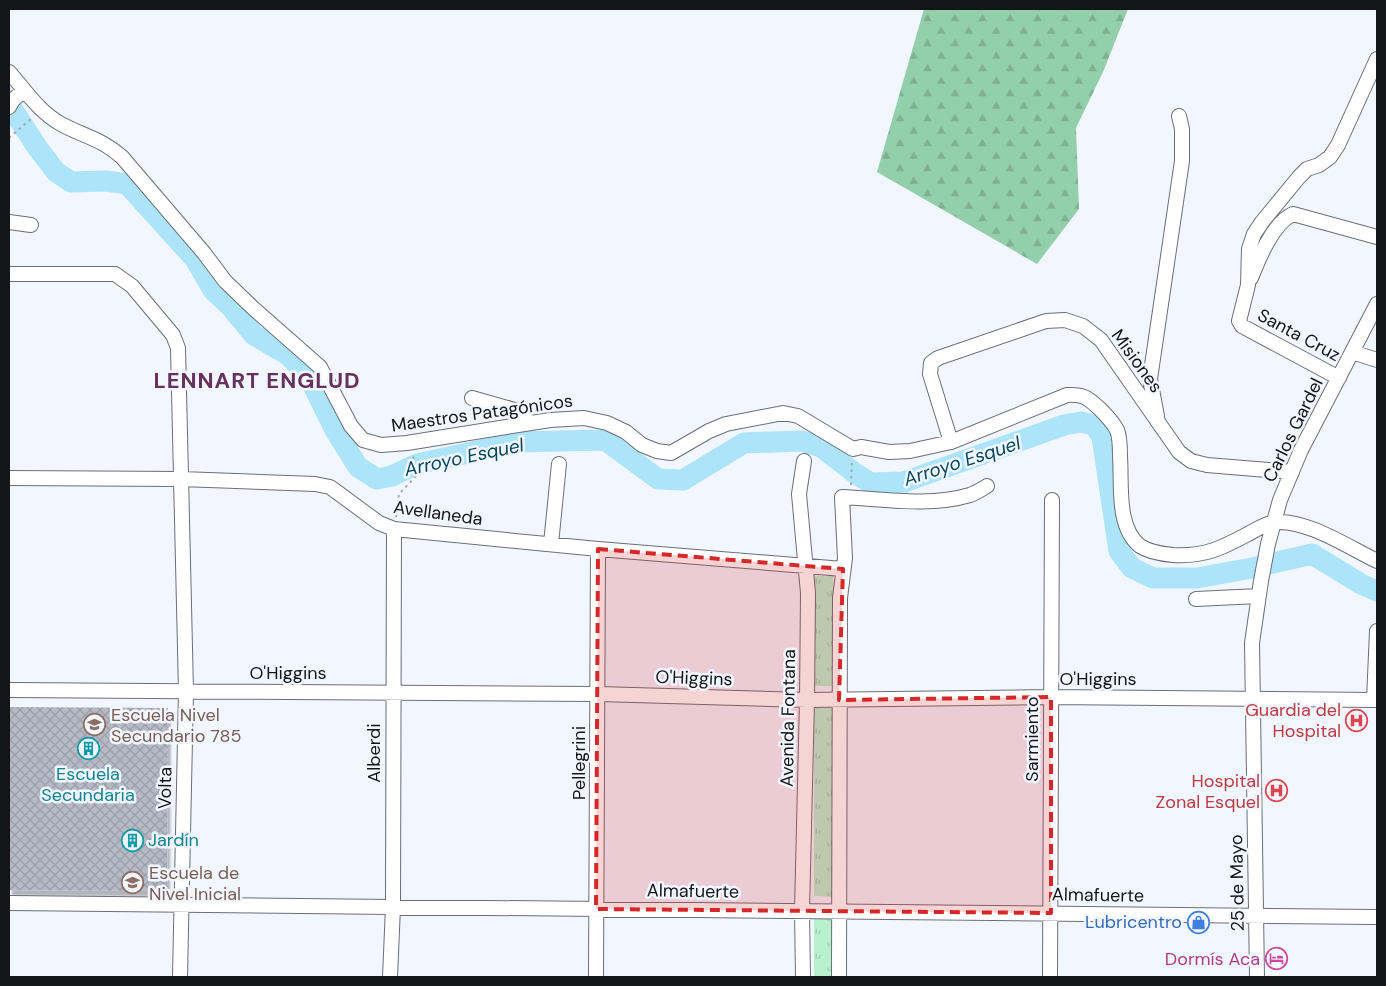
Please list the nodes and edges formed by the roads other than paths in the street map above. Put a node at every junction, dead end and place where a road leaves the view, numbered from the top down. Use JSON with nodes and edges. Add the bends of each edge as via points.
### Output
{"nodes":[{"id":1,"x":1377,"y":59,"type":"edge"},
{"id":2,"x":9,"y":72,"type":"edge"},
{"id":3,"x":24,"y":90,"type":"junction"},
{"id":4,"x":11,"y":104,"type":"edge"},
{"id":5,"x":1179,"y":116,"type":"dead end"},
{"id":6,"x":9,"y":222,"type":"edge"},
{"id":7,"x":31,"y":225,"type":"dead end"},
{"id":8,"x":1377,"y":237,"type":"edge"},
{"id":9,"x":9,"y":274,"type":"edge"},
{"id":10,"x":1248,"y":286,"type":"junction"},
{"id":11,"x":1377,"y":304,"type":"edge"},
{"id":12,"x":1352,"y":352,"type":"junction"},
{"id":13,"x":1377,"y":360,"type":"edge"},
{"id":14,"x":1339,"y":378,"type":"junction"},
{"id":15,"x":472,"y":398,"type":"dead end"},
{"id":16,"x":1158,"y":422,"type":"junction"},
{"id":17,"x":530,"y":423,"type":"junction"},
{"id":18,"x":951,"y":442,"type":"junction"},
{"id":19,"x":804,"y":461,"type":"dead end"},
{"id":20,"x":559,"y":464,"type":"dead end"},
{"id":21,"x":1292,"y":472,"type":"junction"},
{"id":22,"x":9,"y":478,"type":"edge"},
{"id":23,"x":181,"y":479,"type":"junction"},
{"id":24,"x":987,"y":486,"type":"dead end"},
{"id":25,"x":1052,"y":500,"type":"dead end"},
{"id":26,"x":1274,"y":521,"type":"junction"},
{"id":27,"x":394,"y":529,"type":"junction"},
{"id":28,"x":551,"y":544,"type":"junction"},
{"id":29,"x":598,"y":549,"type":"junction"},
{"id":30,"x":1377,"y":561,"type":"edge"},
{"id":31,"x":806,"y":567,"type":"junction"},
{"id":32,"x":843,"y":569,"type":"junction"},
{"id":33,"x":1259,"y":596,"type":"junction"},
{"id":34,"x":1196,"y":599,"type":"dead end"},
{"id":35,"x":1377,"y":631,"type":"edge"},
{"id":36,"x":9,"y":690,"type":"edge"},
{"id":37,"x":186,"y":691,"type":"junction"},
{"id":38,"x":393,"y":693,"type":"junction"},
{"id":39,"x":598,"y":694,"type":"junction"},
{"id":40,"x":1051,"y":697,"type":"junction"},
{"id":41,"x":1253,"y":698,"type":"junction"},
{"id":42,"x":808,"y":700,"type":"junction"},
{"id":43,"x":839,"y":700,"type":"junction"},
{"id":44,"x":1375,"y":700,"type":"edge"},
{"id":45,"x":9,"y":903,"type":"edge"},
{"id":46,"x":181,"y":904,"type":"junction"},
{"id":47,"x":393,"y":907,"type":"junction"},
{"id":48,"x":596,"y":909,"type":"junction"},
{"id":49,"x":802,"y":911,"type":"junction"},
{"id":50,"x":840,"y":911,"type":"junction"},
{"id":51,"x":1051,"y":913,"type":"junction"},
{"id":52,"x":1257,"y":916,"type":"junction"},
{"id":53,"x":1377,"y":917,"type":"edge"},
{"id":54,"x":180,"y":977,"type":"edge"},
{"id":55,"x":390,"y":977,"type":"edge"},
{"id":56,"x":596,"y":977,"type":"edge"},
{"id":57,"x":803,"y":977,"type":"edge"},
{"id":58,"x":839,"y":977,"type":"edge"},
{"id":59,"x":1050,"y":977,"type":"edge"},
{"id":60,"x":1257,"y":977,"type":"edge"}],
"edges":[{"from":1,"to":10,"type":"street","via":[[1330,157],[1299,177],[1254,234],[1249,249]]},
{"from":2,"to":3,"type":"street","name":"Maestros Patagónicos"},
{"from":3,"to":4,"type":"street"},
{"from":3,"to":17,"type":"street","name":"Maestros Patagónicos","via":[[48,116],[110,146],[122,157],[225,281],[320,367],[351,426],[363,440],[381,445],[407,443]]},
{"from":5,"to":16,"type":"street","via":[[1182,161],[1150,379]]},
{"from":6,"to":7,"type":"street"},
{"from":8,"to":10,"type":"street","via":[[1293,214],[1284,218],[1274,234]]},
{"from":9,"to":23,"type":"street","name":"Volta","via":[[115,274],[132,286],[173,334],[178,348]]},
{"from":10,"to":14,"type":"street","name":"Santa Cruz","via":[[1239,321],[1242,326]]},
{"from":11,"to":12,"type":"street","name":"Carlos Gardel"},
{"from":12,"to":13,"type":"street","name":"Santa Cruz"},
{"from":12,"to":14,"type":"street","name":"Carlos Gardel"},
{"from":14,"to":21,"type":"street","name":"Carlos Gardel","via":[[1300,450]]},
{"from":15,"to":17,"type":"street","via":[[518,411]]},
{"from":16,"to":18,"type":"street","name":"Misiones","via":[[1101,340],[1083,326],[1065,320],[1046,321],[931,363],[930,374]]},
{"from":16,"to":21,"type":"street","name":"Misiones","via":[[1179,452],[1191,461]]},
{"from":17,"to":18,"type":"street","name":"Maestros Patagónicos","via":[[584,418],[607,423],[642,445],[671,453],[726,424],[783,413],[798,416],[853,449],[910,451]]},
{"from":18,"to":26,"type":"street","name":"Maestros Patagónicos","via":[[1068,395],[1081,394],[1093,402],[1117,431],[1123,516],[1128,531],[1141,546],[1160,554],[1205,554]]},
{"from":19,"to":31,"type":"street","name":"Avenida Fontana","via":[[799,494]]},
{"from":20,"to":28,"type":"street"},
{"from":21,"to":26,"type":"street","name":"Carlos Gardel"},
{"from":22,"to":23,"type":"street","name":"Avellaneda"},
{"from":23,"to":27,"type":"street","name":"Avellaneda","via":[[330,487],[379,523]]},
{"from":23,"to":37,"type":"street","name":"Volta"},
{"from":24,"to":32,"type":"street","via":[[971,494],[940,501],[842,497]]},
{"from":25,"to":40,"type":"street","name":"Sarmiento"},
{"from":26,"to":30,"type":"street","via":[[1291,522],[1315,530]]},
{"from":26,"to":33,"type":"street","name":"Carlos Gardel"},
{"from":27,"to":28,"type":"street","name":"Avellaneda"},
{"from":27,"to":38,"type":"street","name":"Alberdi"},
{"from":28,"to":29,"type":"street","name":"Avellaneda"},
{"from":29,"to":31,"type":"street","name":"Avellaneda"},
{"from":29,"to":39,"type":"street","name":"Pellegrini"},
{"from":31,"to":32,"type":"street","name":"Avellaneda"},
{"from":31,"to":42,"type":"street","name":"Avenida Fontana"},
{"from":32,"to":43,"type":"street"},
{"from":33,"to":34,"type":"street"},
{"from":33,"to":41,"type":"street","name":"Carlos Gardel","via":[[1252,643]]},
{"from":35,"to":44,"type":"street"},
{"from":36,"to":37,"type":"street","name":"O'Higgins"},
{"from":37,"to":38,"type":"street","name":"O'Higgins"},
{"from":37,"to":46,"type":"street","name":"Volta"},
{"from":38,"to":39,"type":"street","name":"O'Higgins"},
{"from":38,"to":47,"type":"street","name":"Alberdi"},
{"from":39,"to":42,"type":"street","name":"O'Higgins"},
{"from":39,"to":48,"type":"street","name":"Pellegrini"},
{"from":40,"to":41,"type":"street","name":"O'Higgins"},
{"from":40,"to":43,"type":"street","name":"O'Higgins"},
{"from":40,"to":51,"type":"street","name":"Sarmiento"},
{"from":41,"to":44,"type":"street","name":"O'Higgins"},
{"from":41,"to":52,"type":"street","name":"25 de Mayo"},
{"from":42,"to":43,"type":"street","name":"O'Higgins"},
{"from":42,"to":49,"type":"street","name":"Avenida Fontana"},
{"from":43,"to":50,"type":"street"},
{"from":45,"to":46,"type":"street","name":"Almafuerte"},
{"from":46,"to":47,"type":"street","name":"Almafuerte"},
{"from":46,"to":54,"type":"street","name":"Volta"},
{"from":47,"to":48,"type":"street","name":"Almafuerte"},
{"from":47,"to":55,"type":"street","name":"Alberdi"},
{"from":48,"to":49,"type":"street","name":"Almafuerte"},
{"from":48,"to":56,"type":"street","name":"Pellegrini"},
{"from":49,"to":50,"type":"street","name":"Almafuerte"},
{"from":49,"to":57,"type":"street","name":"Avenida Fontana"},
{"from":50,"to":51,"type":"street","name":"Almafuerte"},
{"from":50,"to":58,"type":"street"},
{"from":51,"to":52,"type":"street","name":"Almafuerte"},
{"from":51,"to":59,"type":"street","name":"Sarmiento"},
{"from":52,"to":53,"type":"street","name":"Almafuerte"},
{"from":52,"to":60,"type":"street","name":"25 de Mayo"}]}
